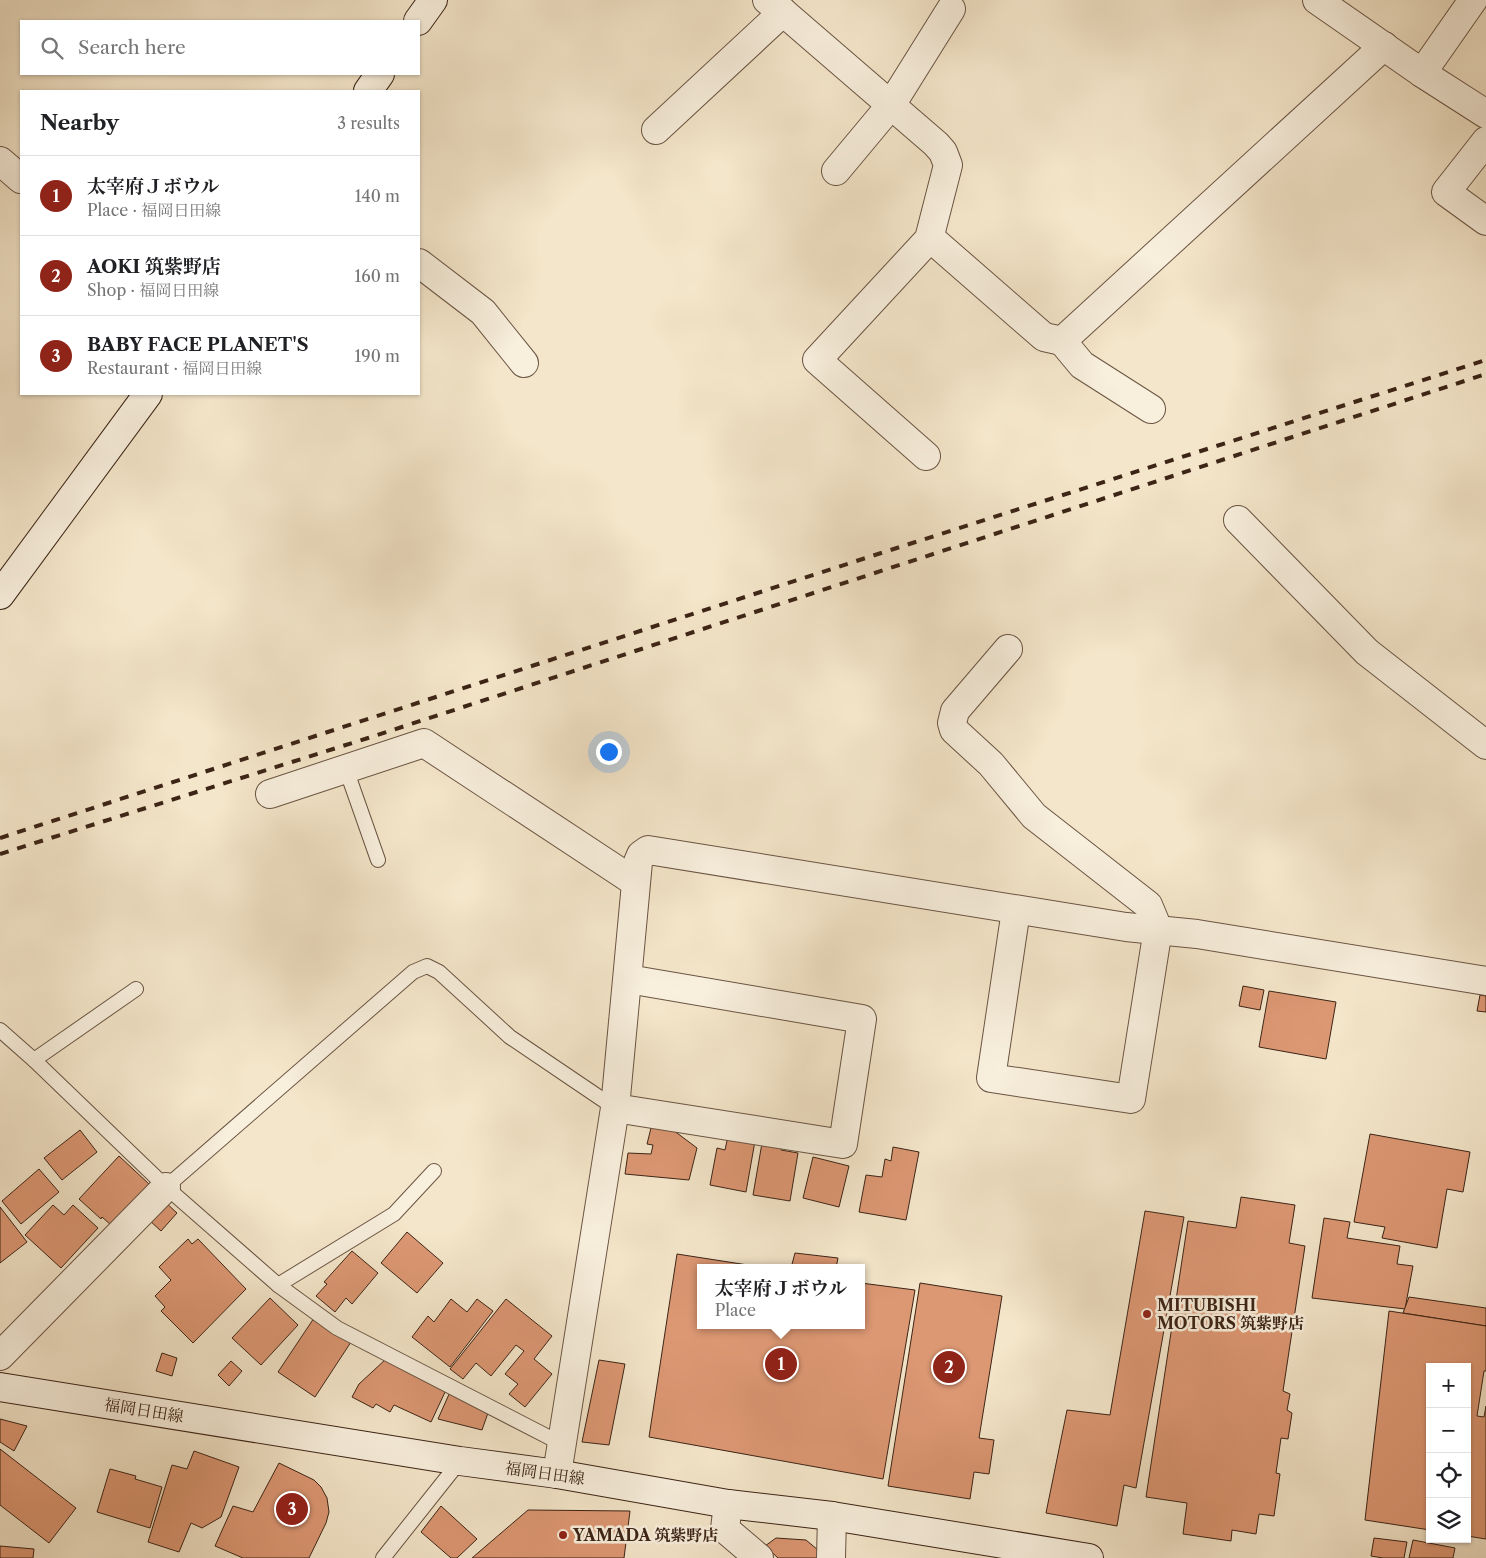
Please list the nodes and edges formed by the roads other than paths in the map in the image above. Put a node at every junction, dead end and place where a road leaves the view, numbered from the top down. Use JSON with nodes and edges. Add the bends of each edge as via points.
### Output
{"nodes":[{"id":1,"x":433,"y":0,"type":"edge"},
{"id":2,"x":1317,"y":0,"type":"edge"},
{"id":3,"x":1473,"y":0,"type":"edge"},
{"id":4,"x":775,"y":6,"type":"edge"},
{"id":5,"x":952,"y":9,"type":"dead end"},
{"id":6,"x":419,"y":20,"type":"edge"},
{"id":7,"x":1384,"y":46,"type":"junction"},
{"id":8,"x":1422,"y":73,"type":"junction"},
{"id":9,"x":379,"y":75,"type":"edge"},
{"id":10,"x":369,"y":90,"type":"edge"},
{"id":11,"x":891,"y":105,"type":"junction"},
{"id":12,"x":1486,"y":114,"type":"edge"},
{"id":13,"x":656,"y":130,"type":"dead end"},
{"id":14,"x":1486,"y":141,"type":"edge"},
{"id":15,"x":0,"y":161,"type":"edge"},
{"id":16,"x":836,"y":172,"type":"dead end"},
{"id":17,"x":20,"y":178,"type":"edge"},
{"id":18,"x":1486,"y":222,"type":"edge"},
{"id":19,"x":929,"y":239,"type":"junction"},
{"id":20,"x":420,"y":264,"type":"edge"},
{"id":21,"x":1062,"y":341,"type":"junction"},
{"id":22,"x":524,"y":363,"type":"dead end"},
{"id":23,"x":147,"y":395,"type":"edge"},
{"id":24,"x":1151,"y":409,"type":"dead end"},
{"id":25,"x":926,"y":456,"type":"dead end"},
{"id":26,"x":1238,"y":520,"type":"dead end"},
{"id":27,"x":0,"y":595,"type":"edge"},
{"id":28,"x":1008,"y":649,"type":"dead end"},
{"id":29,"x":1486,"y":744,"type":"edge"},
{"id":30,"x":346,"y":769,"type":"junction"},
{"id":31,"x":270,"y":794,"type":"dead end"},
{"id":32,"x":378,"y":860,"type":"dead end"},
{"id":33,"x":635,"y":882,"type":"junction"},
{"id":34,"x":1016,"y":910,"type":"junction"},
{"id":35,"x":1158,"y":929,"type":"junction"},
{"id":36,"x":628,"y":979,"type":"junction"},
{"id":37,"x":1486,"y":981,"type":"edge"},
{"id":38,"x":136,"y":989,"type":"dead end"},
{"id":39,"x":0,"y":1030,"type":"edge"},
{"id":40,"x":34,"y":1060,"type":"junction"},
{"id":41,"x":614,"y":1108,"type":"junction"},
{"id":42,"x":434,"y":1171,"type":"dead end"},
{"id":43,"x":166,"y":1186,"type":"junction"},
{"id":44,"x":278,"y":1285,"type":"junction"},
{"id":45,"x":0,"y":1356,"type":"edge"},
{"id":46,"x":0,"y":1387,"type":"edge"},
{"id":47,"x":562,"y":1444,"type":"junction"},
{"id":48,"x":460,"y":1461,"type":"junction"},
{"id":49,"x":557,"y":1474,"type":"junction"},
{"id":50,"x":728,"y":1504,"type":"junction"},
{"id":51,"x":832,"y":1516,"type":"junction"},
{"id":52,"x":383,"y":1558,"type":"edge"},
{"id":53,"x":759,"y":1558,"type":"edge"},
{"id":54,"x":831,"y":1558,"type":"edge"},
{"id":55,"x":1089,"y":1558,"type":"edge"}],
"edges":[{"from":1,"to":6,"type":"street"},
{"from":2,"to":7,"type":"street"},
{"from":3,"to":8,"type":"street"},
{"from":4,"to":11,"type":"street"},
{"from":4,"to":13,"type":"street"},
{"from":5,"to":11,"type":"street"},
{"from":7,"to":8,"type":"street"},
{"from":7,"to":21,"type":"street"},
{"from":8,"to":12,"type":"street"},
{"from":9,"to":10,"type":"street"},
{"from":11,"to":16,"type":"street"},
{"from":11,"to":19,"type":"street","via":[[936,144],[948,165]]},
{"from":14,"to":18,"type":"street","via":[[1446,192]]},
{"from":15,"to":17,"type":"street"},
{"from":19,"to":21,"type":"street","via":[[1044,337]]},
{"from":19,"to":25,"type":"street","via":[[817,360]]},
{"from":20,"to":22,"type":"street","via":[[483,312]]},
{"from":21,"to":24,"type":"street","via":[[1082,365]]},
{"from":23,"to":27,"type":"street"},
{"from":26,"to":29,"type":"street","via":[[1367,652]]},
{"from":28,"to":35,"type":"street","via":[[955,711],[954,730],[991,764],[1034,816],[1148,905]]},
{"from":30,"to":31,"type":"street"},
{"from":30,"to":32,"type":"lane"},
{"from":30,"to":33,"type":"street","via":[[424,743]]},
{"from":33,"to":34,"type":"street","via":[[638,862],[648,850]]},
{"from":33,"to":36,"type":"street"},
{"from":34,"to":35,"type":"street"},
{"from":34,"to":35,"type":"street","via":[[991,1078],[1131,1099]]},
{"from":35,"to":37,"type":"street"},
{"from":36,"to":41,"type":"street"},
{"from":36,"to":41,"type":"street","via":[[862,1019],[842,1144]]},
{"from":38,"to":40,"type":"lane"},
{"from":39,"to":40,"type":"lane"},
{"from":40,"to":43,"type":"lane"},
{"from":41,"to":43,"type":"lane","via":[[510,1037],[439,972],[428,966],[413,972]]},
{"from":41,"to":47,"type":"street"},
{"from":42,"to":44,"type":"lane","via":[[394,1214]]},
{"from":43,"to":44,"type":"lane"},
{"from":43,"to":45,"type":"street"},
{"from":44,"to":47,"type":"lane","via":[[337,1328]]},
{"from":46,"to":48,"type":"street","name":"福岡日田線"},
{"from":47,"to":49,"type":"street"},
{"from":48,"to":49,"type":"street","name":"福岡日田線"},
{"from":48,"to":52,"type":"lane"},
{"from":49,"to":50,"type":"street","name":"福岡日田線"},
{"from":50,"to":51,"type":"street","name":"福岡日田線"},
{"from":50,"to":53,"type":"street","via":[[726,1529]]},
{"from":51,"to":54,"type":"street"},
{"from":51,"to":55,"type":"street","name":"福岡日田線"}]}
